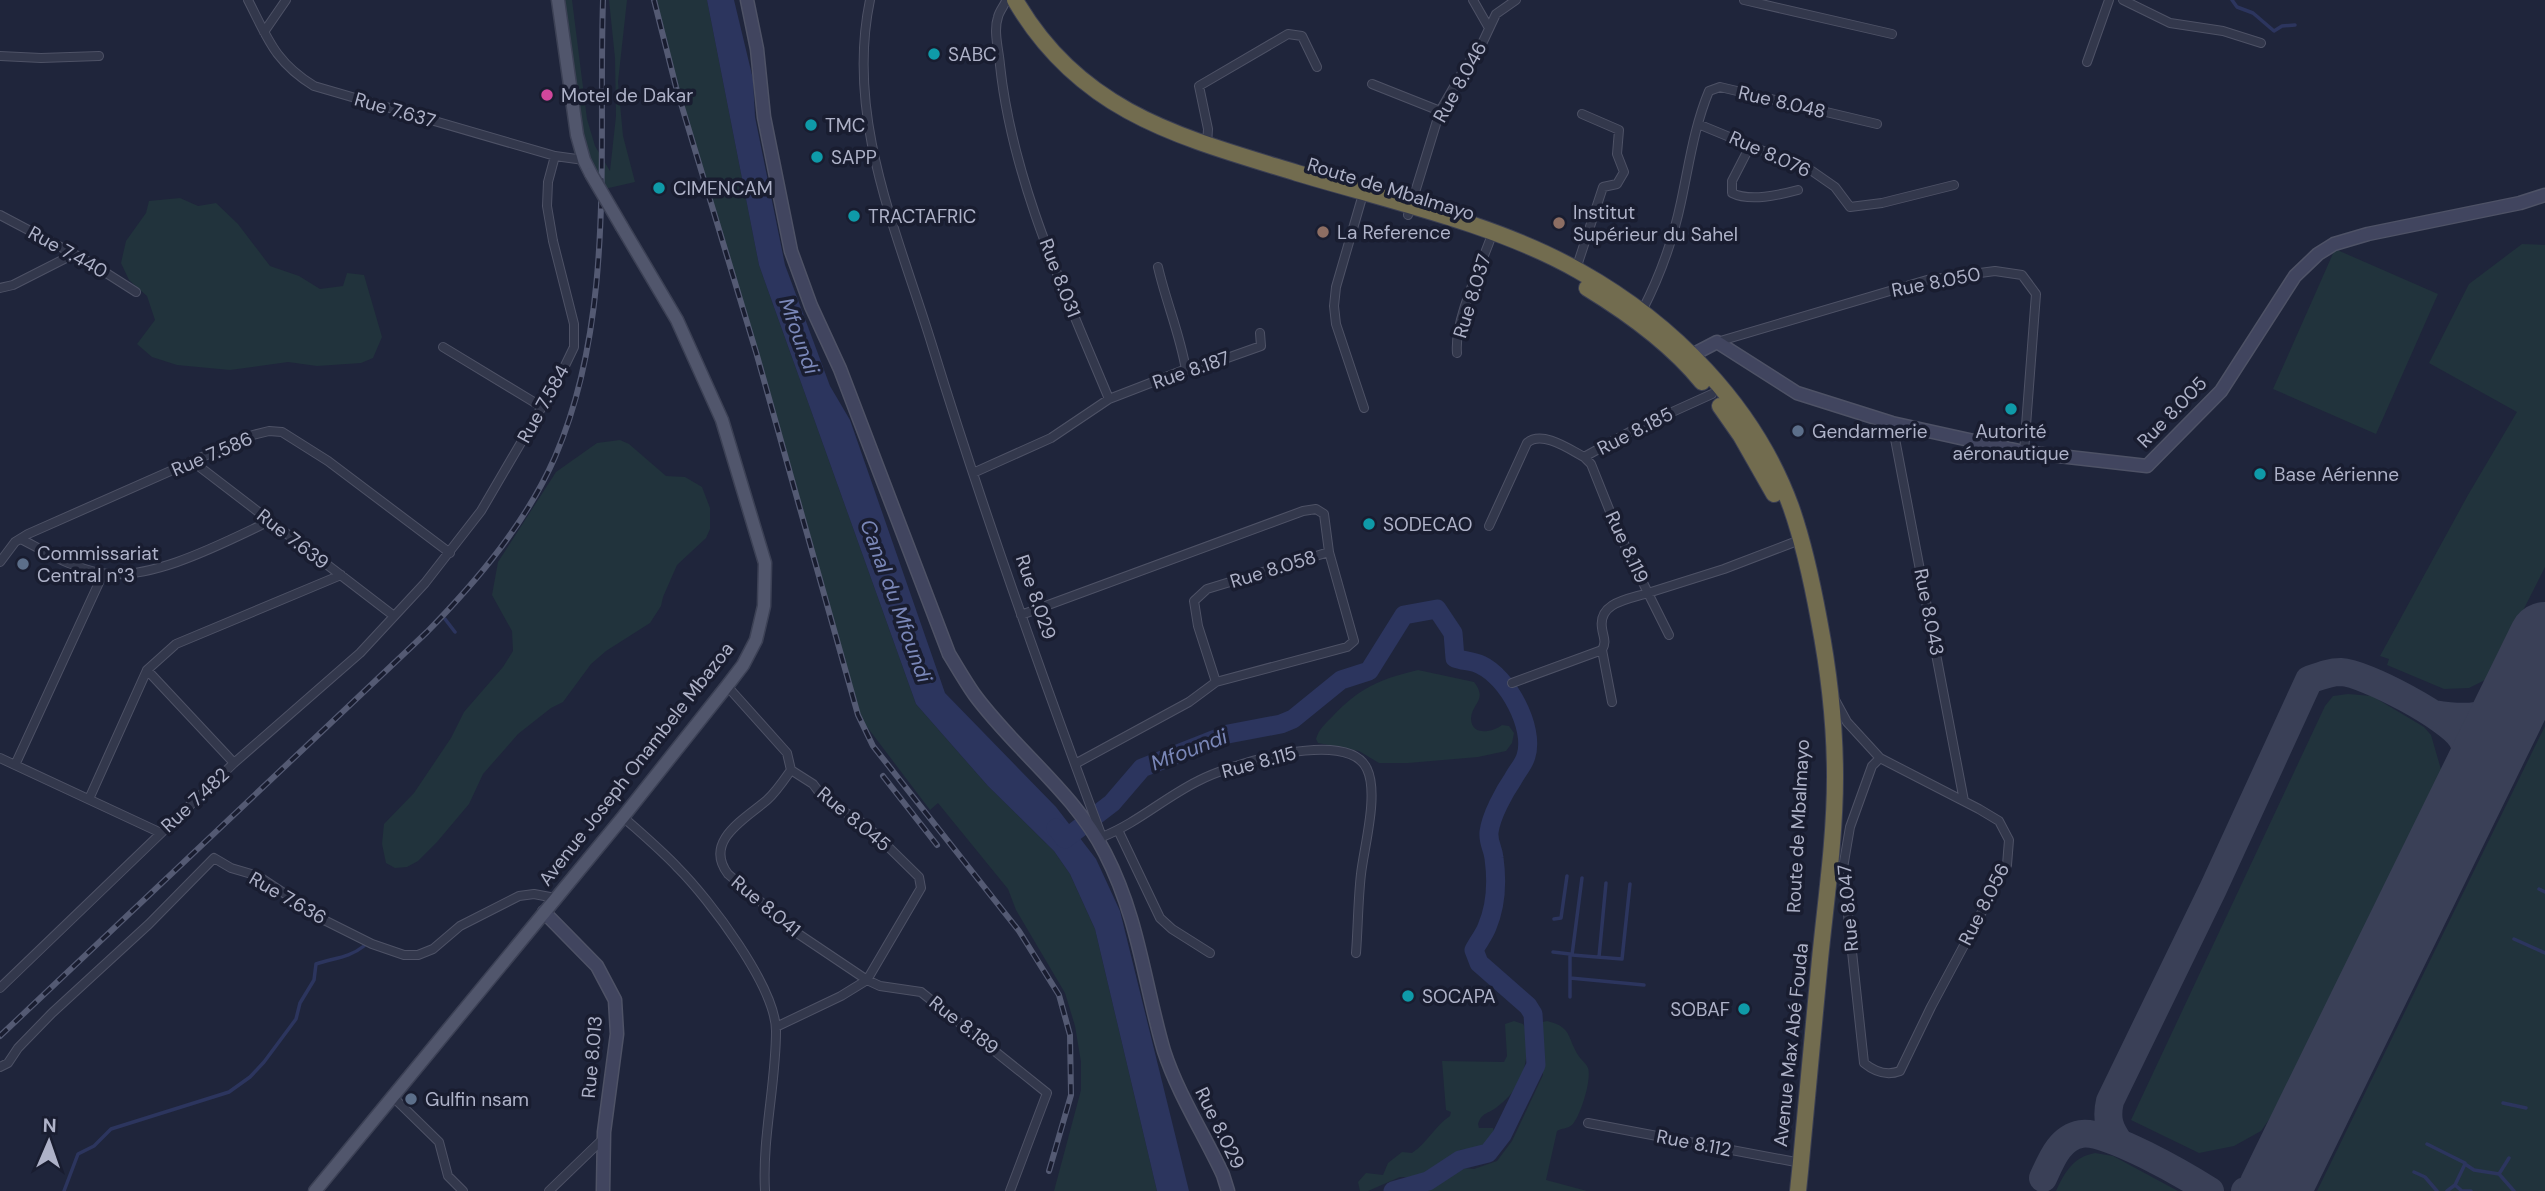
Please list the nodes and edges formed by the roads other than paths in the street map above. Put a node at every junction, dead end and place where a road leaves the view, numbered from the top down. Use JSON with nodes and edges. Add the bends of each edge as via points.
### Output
{"nodes":[{"id":1,"x":248,"y":0,"type":"edge"},
{"id":2,"x":286,"y":0,"type":"edge"},
{"id":3,"x":558,"y":0,"type":"edge"},
{"id":4,"x":747,"y":0,"type":"edge"},
{"id":5,"x":870,"y":0,"type":"edge"},
{"id":6,"x":1473,"y":0,"type":"edge"},
{"id":7,"x":1516,"y":0,"type":"edge"},
{"id":8,"x":1744,"y":0,"type":"edge"},
{"id":9,"x":2109,"y":0,"type":"edge"},
{"id":10,"x":2123,"y":0,"type":"edge"},
{"id":11,"x":1008,"y":1,"type":"edge"},
{"id":12,"x":1489,"y":28,"type":"junction"},
{"id":13,"x":264,"y":32,"type":"junction"},
{"id":14,"x":1892,"y":33,"type":"dead end"},
{"id":15,"x":2261,"y":43,"type":"dead end"},
{"id":16,"x":0,"y":56,"type":"edge"},
{"id":17,"x":99,"y":56,"type":"dead end"},
{"id":18,"x":2087,"y":62,"type":"dead end"},
{"id":19,"x":1317,"y":67,"type":"dead end"},
{"id":20,"x":1372,"y":84,"type":"dead end"},
{"id":21,"x":1440,"y":111,"type":"junction"},
{"id":22,"x":1582,"y":114,"type":"dead end"},
{"id":23,"x":1698,"y":124,"type":"junction"},
{"id":24,"x":1877,"y":124,"type":"dead end"},
{"id":25,"x":1207,"y":145,"type":"junction"},
{"id":26,"x":1750,"y":146,"type":"junction"},
{"id":27,"x":555,"y":156,"type":"junction"},
{"id":28,"x":584,"y":160,"type":"junction"},
{"id":29,"x":1954,"y":185,"type":"dead end"},
{"id":30,"x":1798,"y":190,"type":"dead end"},
{"id":31,"x":2545,"y":195,"type":"edge"},
{"id":32,"x":1362,"y":201,"type":"junction"},
{"id":33,"x":1409,"y":211,"type":"junction"},
{"id":34,"x":0,"y":215,"type":"edge"},
{"id":35,"x":1490,"y":240,"type":"junction"},
{"id":36,"x":74,"y":254,"type":"junction"},
{"id":37,"x":1158,"y":267,"type":"dead end"},
{"id":38,"x":1576,"y":269,"type":"junction"},
{"id":39,"x":0,"y":288,"type":"edge"},
{"id":40,"x":136,"y":292,"type":"dead end"},
{"id":41,"x":1642,"y":310,"type":"junction"},
{"id":42,"x":1260,"y":333,"type":"dead end"},
{"id":43,"x":1717,"y":342,"type":"junction"},
{"id":44,"x":443,"y":347,"type":"dead end"},
{"id":45,"x":1457,"y":353,"type":"dead end"},
{"id":46,"x":1692,"y":355,"type":"junction"},
{"id":47,"x":1186,"y":370,"type":"junction"},
{"id":48,"x":1712,"y":394,"type":"junction"},
{"id":49,"x":1109,"y":399,"type":"junction"},
{"id":50,"x":542,"y":407,"type":"junction"},
{"id":51,"x":1364,"y":408,"type":"dead end"},
{"id":52,"x":1892,"y":423,"type":"junction"},
{"id":53,"x":2024,"y":452,"type":"junction"},
{"id":54,"x":1584,"y":457,"type":"junction"},
{"id":55,"x":192,"y":461,"type":"junction"},
{"id":56,"x":973,"y":473,"type":"junction"},
{"id":57,"x":270,"y":521,"type":"junction"},
{"id":58,"x":1489,"y":526,"type":"dead end"},
{"id":59,"x":21,"y":539,"type":"junction"},
{"id":60,"x":1793,"y":543,"type":"junction"},
{"id":61,"x":1329,"y":552,"type":"junction"},
{"id":62,"x":450,"y":553,"type":"junction"},
{"id":63,"x":0,"y":562,"type":"edge"},
{"id":64,"x":103,"y":574,"type":"junction"},
{"id":65,"x":341,"y":575,"type":"junction"},
{"id":66,"x":1648,"y":593,"type":"junction"},
{"id":67,"x":1021,"y":615,"type":"junction"},
{"id":68,"x":394,"y":616,"type":"junction"},
{"id":69,"x":1669,"y":635,"type":"dead end"},
{"id":70,"x":1602,"y":650,"type":"junction"},
{"id":71,"x":147,"y":670,"type":"junction"},
{"id":72,"x":1216,"y":682,"type":"junction"},
{"id":73,"x":1512,"y":683,"type":"dead end"},
{"id":74,"x":727,"y":686,"type":"junction"},
{"id":75,"x":1831,"y":694,"type":"junction"},
{"id":76,"x":1612,"y":702,"type":"dead end"},
{"id":77,"x":0,"y":758,"type":"edge"},
{"id":78,"x":1880,"y":758,"type":"junction"},
{"id":79,"x":234,"y":763,"type":"junction"},
{"id":80,"x":1075,"y":764,"type":"junction"},
{"id":81,"x":15,"y":765,"type":"junction"},
{"id":82,"x":791,"y":769,"type":"junction"},
{"id":83,"x":89,"y":799,"type":"junction"},
{"id":84,"x":1964,"y":801,"type":"junction"},
{"id":85,"x":623,"y":817,"type":"junction"},
{"id":86,"x":1118,"y":830,"type":"junction"},
{"id":87,"x":161,"y":833,"type":"junction"},
{"id":88,"x":1101,"y":841,"type":"junction"},
{"id":89,"x":555,"y":898,"type":"junction"},
{"id":90,"x":544,"y":912,"type":"junction"},
{"id":91,"x":1210,"y":953,"type":"dead end"},
{"id":92,"x":1356,"y":953,"type":"dead end"},
{"id":93,"x":867,"y":980,"type":"junction"},
{"id":94,"x":1,"y":986,"type":"edge"},
{"id":95,"x":776,"y":1027,"type":"junction"},
{"id":96,"x":1864,"y":1063,"type":"joint"},
{"id":97,"x":0,"y":1066,"type":"edge"},
{"id":98,"x":392,"y":1097,"type":"junction"},
{"id":99,"x":1588,"y":1123,"type":"dead end"},
{"id":100,"x":604,"y":1138,"type":"junction"},
{"id":101,"x":1796,"y":1162,"type":"junction"},
{"id":102,"x":315,"y":1191,"type":"edge"},
{"id":103,"x":463,"y":1191,"type":"edge"},
{"id":104,"x":549,"y":1191,"type":"edge"},
{"id":105,"x":603,"y":1191,"type":"edge"},
{"id":106,"x":765,"y":1191,"type":"edge"},
{"id":107,"x":1010,"y":1191,"type":"edge"},
{"id":108,"x":1228,"y":1191,"type":"edge"},
{"id":109,"x":1787,"y":1191,"type":"edge"},
{"id":110,"x":1798,"y":1191,"type":"edge"}],
"edges":[{"from":1,"to":13,"type":"street","name":"Rue 7.637"},
{"from":2,"to":13,"type":"street"},
{"from":3,"to":28,"type":"main road","name":"Avenue Joseph Onambele Mbazoa"},
{"from":4,"to":88,"type":"street","via":[[791,251],[949,654],[975,695]]},
{"from":5,"to":56,"type":"street","name":"Rue 8.029","via":[[862,54],[866,111],[877,167]]},
{"from":6,"to":12,"type":"street"},
{"from":7,"to":12,"type":"street","name":"Rue 8.046","via":[[1496,14]]},
{"from":8,"to":14,"type":"street"},
{"from":9,"to":18,"type":"street"},
{"from":10,"to":15,"type":"street","via":[[2170,23],[2223,31]]},
{"from":11,"to":25,"type":"highway","via":[[1079,79],[1151,124]]},
{"from":11,"to":32,"type":"highway","name":"Route de Mbalmayo","via":[[1032,43],[1052,66],[1115,116],[1225,161]]},
{"from":11,"to":49,"type":"street","name":"Rue 8.031","via":[[998,16],[997,36],[1014,148],[1042,232]]},
{"from":12,"to":21,"type":"street","name":"Rue 8.046"},
{"from":13,"to":27,"type":"street","name":"Rue 7.637","via":[[279,58],[314,86]]},
{"from":16,"to":17,"type":"street"},
{"from":19,"to":25,"type":"street","via":[[1307,40],[1287,34],[1199,86]]},
{"from":20,"to":21,"type":"street"},
{"from":21,"to":33,"type":"street","name":"Rue 8.046"},
{"from":22,"to":38,"type":"street","via":[[1619,130],[1617,154],[1624,173],[1617,184],[1603,187]]},
{"from":23,"to":24,"type":"street","name":"Rue 8.048","via":[[1709,91],[1720,87]]},
{"from":23,"to":26,"type":"street","name":"Rue 8.076"},
{"from":23,"to":41,"type":"street","name":"Rue 8.048","via":[[1660,276]]},
{"from":25,"to":33,"type":"highway"},
{"from":26,"to":29,"type":"street","name":"Rue 8.076","via":[[1812,171],[1835,187],[1850,207]]},
{"from":26,"to":30,"type":"street","via":[[1732,181],[1732,193],[1750,197]]},
{"from":27,"to":28,"type":"street","name":"Rue 7.637"},
{"from":27,"to":50,"type":"street","name":"Rue 7.584","via":[[548,182],[548,214],[575,337]]},
{"from":28,"to":74,"type":"main road","name":"Avenue Joseph Onambele Mbazoa","bridge":true,"via":[[677,320],[713,398],[765,563],[764,606],[756,640]]},
{"from":31,"to":53,"type":"street","name":"Rue 8.005","via":[[2368,234],[2334,244],[2319,254],[2295,276],[2221,391],[2147,466]]},
{"from":32,"to":33,"type":"highway","name":"Route de Mbalmayo"},
{"from":32,"to":51,"type":"street","via":[[1334,306]]},
{"from":33,"to":35,"type":"highway","name":"Route de Mbalmayo"},
{"from":33,"to":38,"type":"highway","name":"Avenue Max Abé Fouda","via":[[1485,230]]},
{"from":34,"to":36,"type":"street","name":"Rue 7.440"},
{"from":35,"to":45,"type":"street","name":"Rue 8.037","via":[[1461,320]]},
{"from":35,"to":48,"type":"highway","name":"Route de Mbalmayo","via":[[1594,292],[1685,363]]},
{"from":36,"to":39,"type":"street"},
{"from":36,"to":40,"type":"street","name":"Rue 7.440"},
{"from":37,"to":47,"type":"street"},
{"from":38,"to":41,"type":"highway","name":"Avenue Max Abé Fouda"},
{"from":41,"to":46,"type":"highway","name":"Avenue Max Abé Fouda"},
{"from":42,"to":47,"type":"street","name":"Rue 8.187","via":[[1261,346]]},
{"from":43,"to":46,"type":"street"},
{"from":43,"to":52,"type":"street","name":"Rue 8.005","via":[[1797,393]]},
{"from":43,"to":53,"type":"street","name":"Rue 8.050","via":[[1927,280],[1995,271],[2022,275],[2036,294]]},
{"from":44,"to":50,"type":"street"},
{"from":46,"to":75,"type":"highway","name":"Avenue Max Abé Fouda","via":[[1751,430],[1789,503],[1808,565]]},
{"from":47,"to":49,"type":"street","name":"Rue 8.187"},
{"from":48,"to":54,"type":"street","name":"Rue 8.185"},
{"from":48,"to":60,"type":"highway","name":"Route de Mbalmayo","via":[[1762,472]]},
{"from":49,"to":56,"type":"street","via":[[1051,438]]},
{"from":50,"to":62,"type":"street","name":"Rue 7.584","via":[[501,480]]},
{"from":52,"to":53,"type":"street","name":"Rue 8.005"},
{"from":52,"to":84,"type":"street","name":"Rue 8.043"},
{"from":54,"to":58,"type":"street","name":"Rue 8.185","via":[[1540,437],[1532,439]]},
{"from":54,"to":66,"type":"street","name":"Rue 8.119"},
{"from":55,"to":57,"type":"street","name":"Rue 7.639"},
{"from":55,"to":59,"type":"street","name":"Rue 7.586"},
{"from":55,"to":62,"type":"street","name":"Rue 7.586","via":[[253,435],[282,432]]},
{"from":56,"to":67,"type":"street","name":"Rue 8.029"},
{"from":57,"to":64,"type":"street","via":[[205,552],[133,573]]},
{"from":57,"to":65,"type":"street","name":"Rue 7.639"},
{"from":59,"to":63,"type":"street","name":"Rue 7.586"},
{"from":59,"to":64,"type":"street"},
{"from":60,"to":66,"type":"street","name":"Rue 8.119"},
{"from":60,"to":101,"type":"highway","name":"Route de Mbalmayo","via":[[1822,695],[1826,780]]},
{"from":61,"to":67,"type":"street","name":"Rue 8.058","via":[[1324,514],[1316,509],[1303,511]]},
{"from":61,"to":72,"type":"street","name":"Rue 8.058","via":[[1207,589],[1194,601]]},
{"from":61,"to":72,"type":"street","via":[[1354,641],[1347,647]]},
{"from":62,"to":68,"type":"street","name":"Rue 7.584"},
{"from":64,"to":81,"type":"street"},
{"from":65,"to":68,"type":"street","name":"Rue 7.639"},
{"from":65,"to":71,"type":"street","via":[[176,644]]},
{"from":66,"to":69,"type":"street"},
{"from":66,"to":70,"type":"street","via":[[1608,607],[1602,616]]},
{"from":67,"to":80,"type":"street","name":"Rue 8.029"},
{"from":68,"to":79,"type":"street","name":"Rue 7.482","via":[[360,653]]},
{"from":70,"to":73,"type":"street"},
{"from":70,"to":76,"type":"street"},
{"from":71,"to":79,"type":"street"},
{"from":71,"to":83,"type":"street"},
{"from":72,"to":80,"type":"street","via":[[1189,702]]},
{"from":74,"to":82,"type":"street","via":[[787,753]]},
{"from":74,"to":85,"type":"main road","name":"Avenue Joseph Onambele Mbazoa"},
{"from":75,"to":78,"type":"street","via":[[1847,722]]},
{"from":75,"to":101,"type":"highway","name":"Avenue Max Abé Fouda","via":[[1832,837]]},
{"from":77,"to":81,"type":"street"},
{"from":78,"to":84,"type":"street","name":"Rue 8.056"},
{"from":78,"to":96,"type":"street","name":"Rue 8.047","via":[[1872,766],[1850,827],[1843,868]]},
{"from":79,"to":87,"type":"street","name":"Rue 7.482"},
{"from":80,"to":88,"type":"street","name":"Rue 8.029"},
{"from":81,"to":83,"type":"street"},
{"from":82,"to":93,"type":"street","name":"Rue 8.045","via":[[813,784],[825,800],[866,825],[919,877],[921,888]]},
{"from":82,"to":93,"type":"street","name":"Rue 8.041","via":[[770,798],[743,817],[727,837],[719,850],[721,865],[797,933]]},
{"from":83,"to":87,"type":"street"},
{"from":84,"to":96,"type":"street","name":"Rue 8.056","via":[[1999,821],[2009,840],[2007,865],[1900,1071],[1891,1074]]},
{"from":85,"to":89,"type":"main road","name":"Avenue Joseph Onambele Mbazoa"},
{"from":85,"to":95,"type":"street","via":[[680,869],[709,905],[755,969],[769,996]]},
{"from":86,"to":88,"type":"street","name":"Rue 8.115"},
{"from":86,"to":91,"type":"street","via":[[1160,918]]},
{"from":86,"to":92,"type":"street","name":"Rue 8.115","via":[[1199,780],[1241,764],[1303,750],[1335,750],[1359,759],[1368,769],[1371,817],[1361,872]]},
{"from":87,"to":94,"type":"street","name":"Rue 7.482"},
{"from":88,"to":108,"type":"street","name":"Rue 8.029","via":[[1136,929],[1172,1072]]},
{"from":89,"to":90,"type":"main road","name":"Avenue Joseph Onambele Mbazoa"},
{"from":89,"to":97,"type":"street","name":"Rue 7.636","via":[[519,896],[460,926],[433,949],[404,955],[327,920],[258,876],[214,859]]},
{"from":90,"to":98,"type":"main road","name":"Avenue Joseph Onambele Mbazoa"},
{"from":90,"to":100,"type":"street","name":"Rue 8.013","via":[[597,966],[615,1000],[617,1034]]},
{"from":93,"to":95,"type":"street"},
{"from":93,"to":107,"type":"street","name":"Rue 8.189","via":[[921,992],[1045,1090],[1047,1096]]},
{"from":95,"to":106,"type":"street"},
{"from":98,"to":102,"type":"main road","name":"Avenue Joseph Onambele Mbazoa"},
{"from":98,"to":103,"type":"street","via":[[439,1142],[448,1175]]},
{"from":99,"to":101,"type":"street","name":"Rue 8.112"},
{"from":100,"to":104,"type":"street"},
{"from":100,"to":105,"type":"street","name":"Rue 8.013"},
{"from":101,"to":109,"type":"highway","name":"Route de Mbalmayo"},
{"from":101,"to":110,"type":"highway","name":"Avenue Max Abé Fouda"}]}
